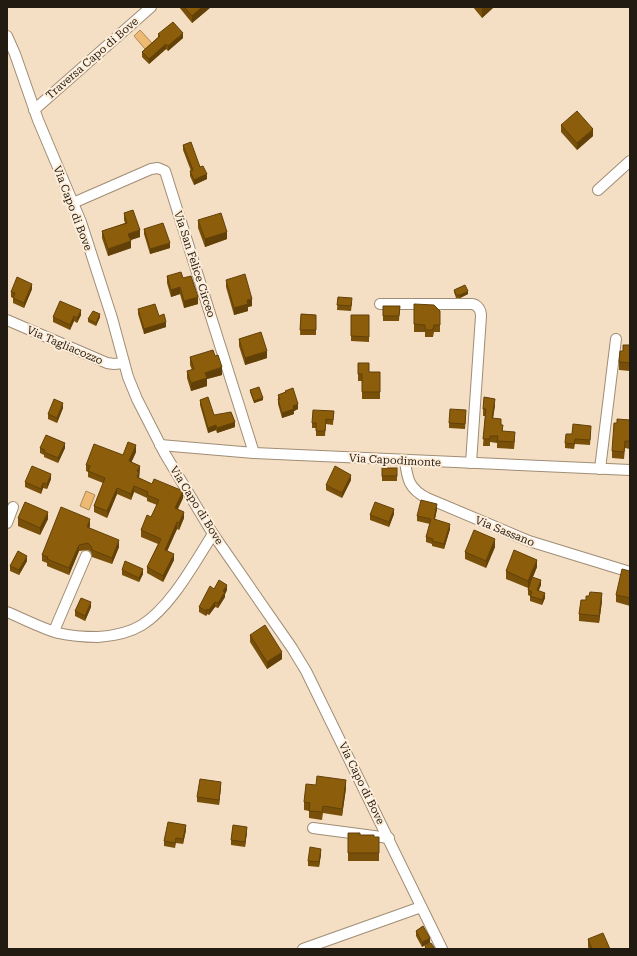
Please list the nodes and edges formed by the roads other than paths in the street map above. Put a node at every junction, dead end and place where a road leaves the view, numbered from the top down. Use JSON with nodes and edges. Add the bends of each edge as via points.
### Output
{"nodes":[{"id":1,"x":151,"y":7,"type":"edge"},
{"id":2,"x":7,"y":36,"type":"edge"},
{"id":3,"x":34,"y":110,"type":"junction"},
{"id":4,"x":630,"y":161,"type":"edge"},
{"id":5,"x":598,"y":190,"type":"dead end"},
{"id":6,"x":73,"y":203,"type":"junction"},
{"id":7,"x":380,"y":304,"type":"dead end"},
{"id":8,"x":7,"y":320,"type":"edge"},
{"id":9,"x":616,"y":339,"type":"dead end"},
{"id":10,"x":124,"y":363,"type":"junction"},
{"id":11,"x":160,"y":445,"type":"junction"},
{"id":12,"x":254,"y":453,"type":"junction"},
{"id":13,"x":405,"y":460,"type":"junction"},
{"id":14,"x":471,"y":463,"type":"junction"},
{"id":15,"x":600,"y":469,"type":"junction"},
{"id":16,"x":630,"y":470,"type":"edge"},
{"id":17,"x":13,"y":507,"type":"dead end"},
{"id":18,"x":7,"y":523,"type":"edge"},
{"id":19,"x":213,"y":534,"type":"junction"},
{"id":20,"x":86,"y":556,"type":"dead end"},
{"id":21,"x":630,"y":572,"type":"edge"},
{"id":22,"x":7,"y":612,"type":"edge"},
{"id":23,"x":54,"y":631,"type":"junction"},
{"id":24,"x":313,"y":828,"type":"dead end"},
{"id":25,"x":389,"y":838,"type":"junction"},
{"id":26,"x":421,"y":907,"type":"junction"},
{"id":27,"x":303,"y":949,"type":"edge"},
{"id":28,"x":442,"y":949,"type":"edge"}],
"edges":[{"from":1,"to":3,"type":"street","name":"Traversa Capo di Bove"},
{"from":2,"to":3,"type":"street","name":"Via Capo di Bove"},
{"from":3,"to":6,"type":"street","name":"Via Capo di Bove"},
{"from":4,"to":5,"type":"street"},
{"from":6,"to":10,"type":"street","name":"Via Capo di Bove","via":[[112,318]]},
{"from":6,"to":12,"type":"street","name":"Via San Felice Circeo","via":[[151,169],[165,171]]},
{"from":7,"to":14,"type":"street","via":[[472,304],[479,308],[481,316]]},
{"from":8,"to":10,"type":"street","name":"Via Tagliacozzo","via":[[107,363]]},
{"from":9,"to":15,"type":"street"},
{"from":10,"to":11,"type":"street","name":"Via Capo di Bove","via":[[134,392]]},
{"from":11,"to":12,"type":"street","name":"Via Capodimonte"},
{"from":11,"to":19,"type":"street","name":"Via Capo di Bove"},
{"from":12,"to":13,"type":"street","name":"Via Capodimonte"},
{"from":13,"to":14,"type":"street","name":"Via Capodimonte"},
{"from":13,"to":21,"type":"street","name":"Via Sassano","via":[[409,482],[420,494],[529,541]]},
{"from":14,"to":15,"type":"street","name":"Via Capodimonte"},
{"from":15,"to":16,"type":"street","name":"Via Capodimonte"},
{"from":17,"to":18,"type":"street"},
{"from":19,"to":23,"type":"street","via":[[174,593],[142,625],[121,633],[101,636],[78,636]]},
{"from":19,"to":25,"type":"street","name":"Via Capo di Bove","via":[[302,664]]},
{"from":20,"to":23,"type":"street"},
{"from":22,"to":23,"type":"street"},
{"from":24,"to":25,"type":"street"},
{"from":25,"to":26,"type":"street","name":"Via Capo di Bove"},
{"from":26,"to":27,"type":"street"},
{"from":26,"to":28,"type":"street","name":"Via Capo di Bove"}]}
